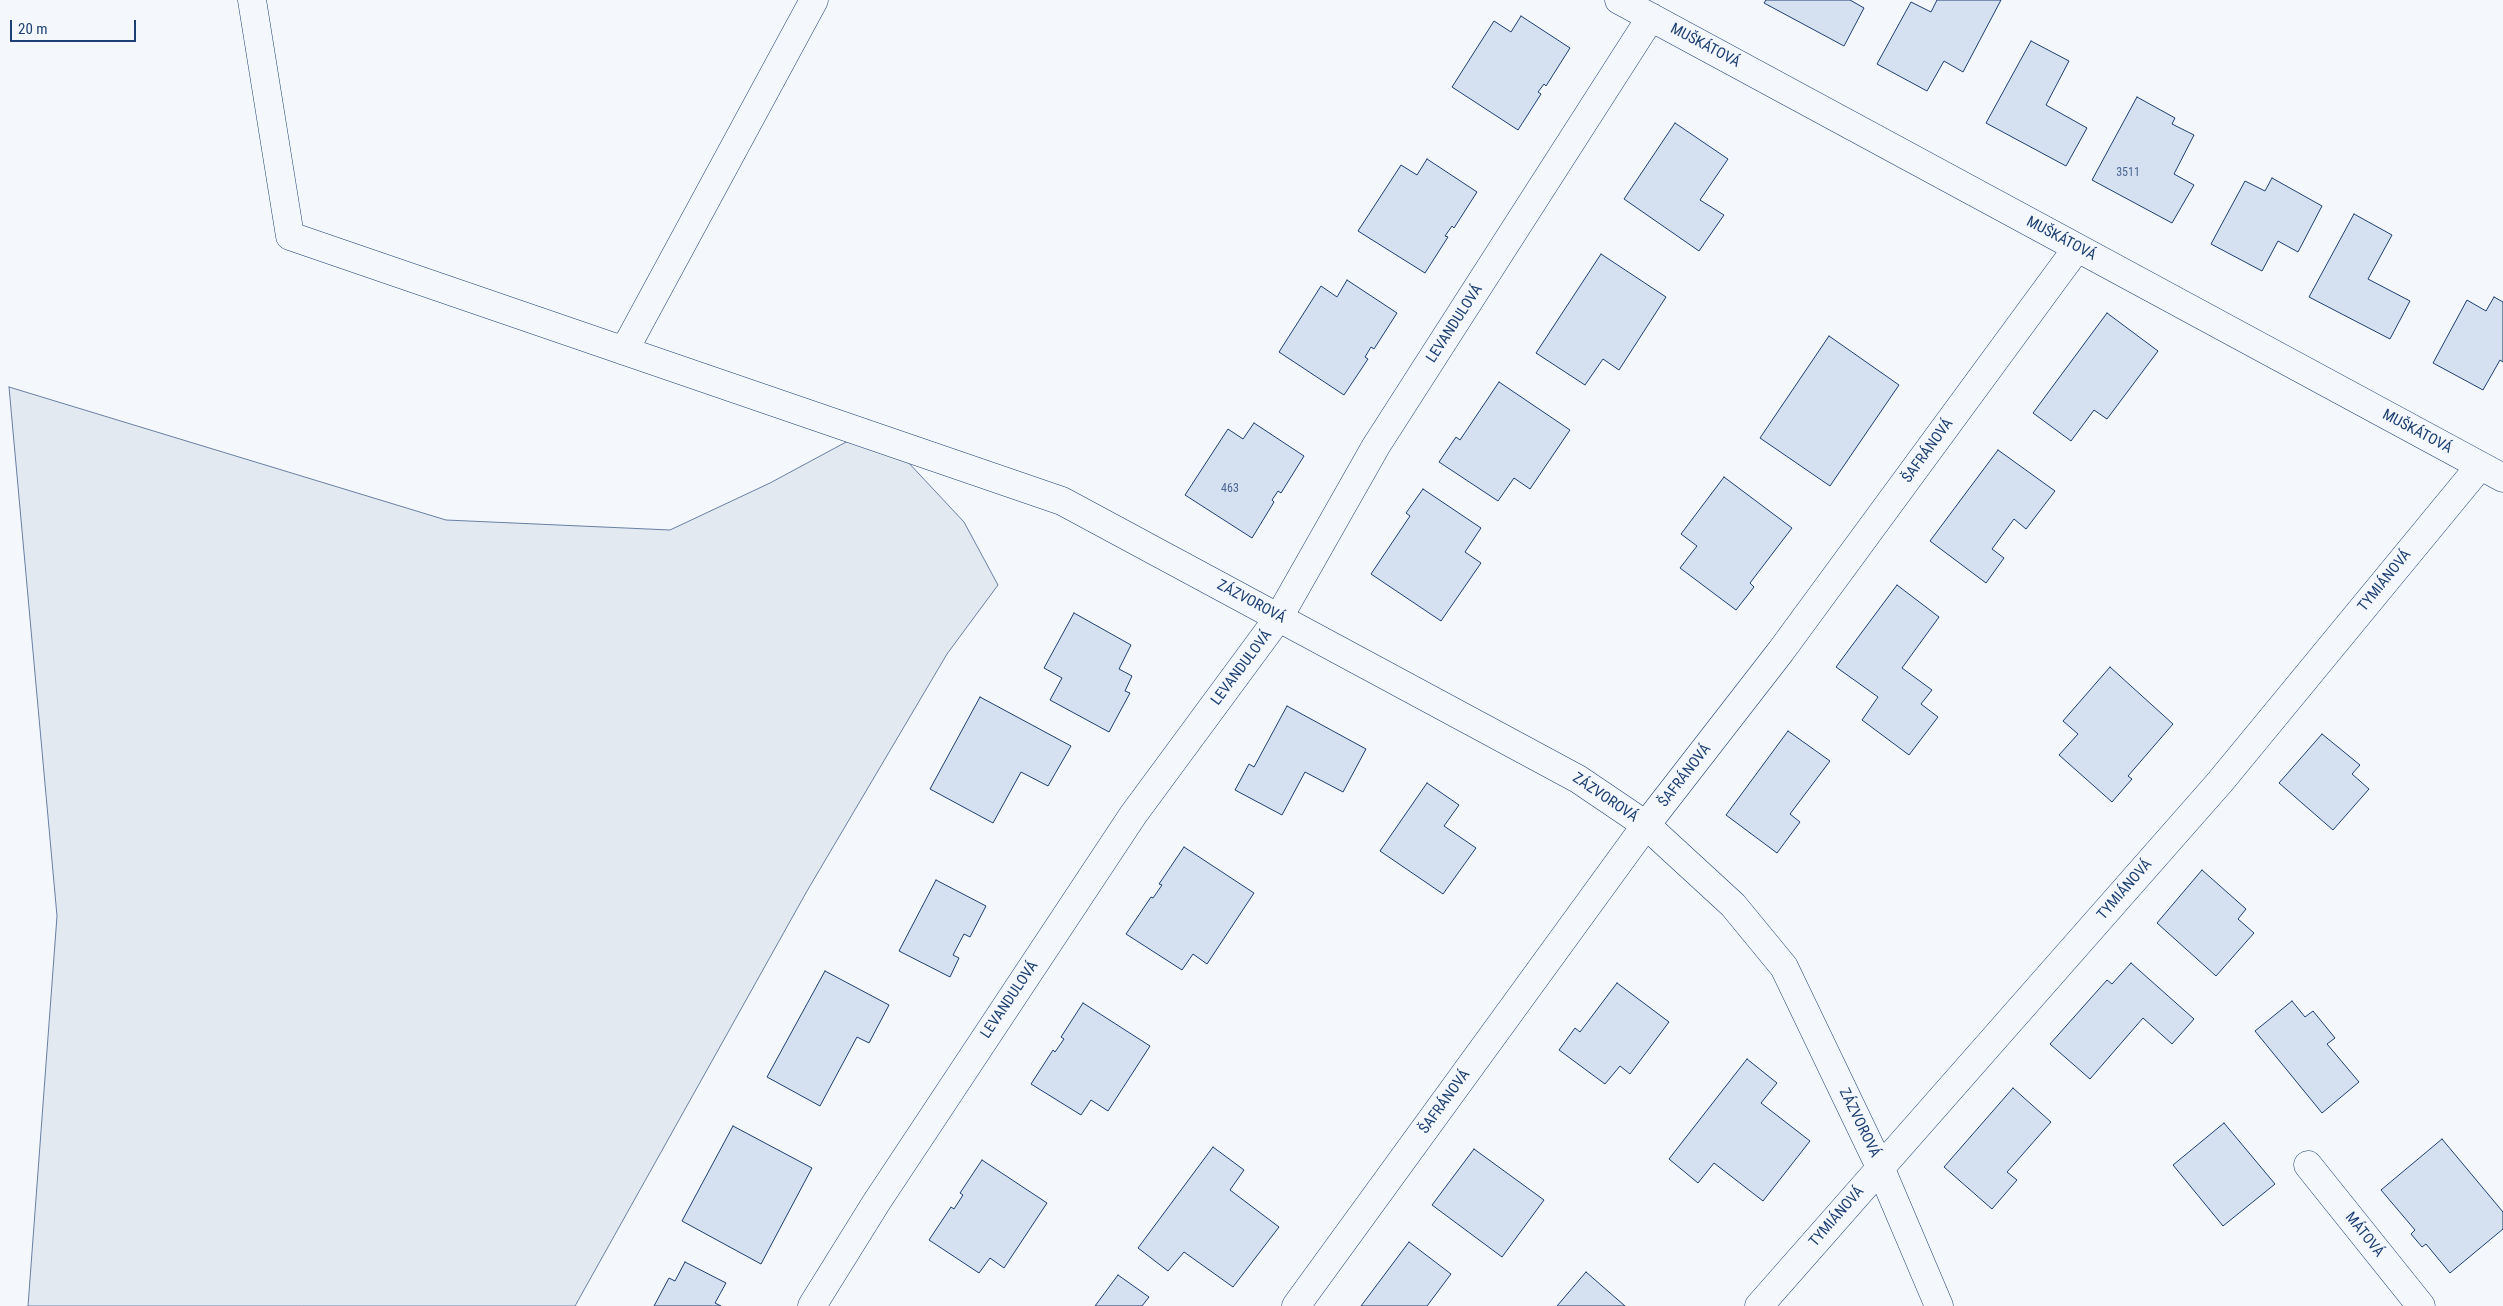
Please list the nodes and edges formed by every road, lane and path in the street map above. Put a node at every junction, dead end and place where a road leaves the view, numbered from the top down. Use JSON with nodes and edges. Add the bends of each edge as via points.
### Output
{"nodes":[{"id":1,"x":252,"y":0,"type":"edge"},
{"id":2,"x":814,"y":0,"type":"edge"},
{"id":3,"x":1619,"y":0,"type":"edge"},
{"id":4,"x":1650,"y":17,"type":"junction"},
{"id":5,"x":2077,"y":248,"type":"junction"},
{"id":6,"x":624,"y":351,"type":"junction"},
{"id":7,"x":2491,"y":472,"type":"edge"},
{"id":8,"x":1279,"y":618,"type":"junction"},
{"id":9,"x":1646,"y":826,"type":"junction"},
{"id":10,"x":2308,"y":1165,"type":"dead end"},
{"id":11,"x":1880,"y":1167,"type":"junction"},
{"id":12,"x":812,"y":1306,"type":"edge"},
{"id":13,"x":1296,"y":1306,"type":"edge"},
{"id":14,"x":1759,"y":1306,"type":"edge"},
{"id":15,"x":1939,"y":1306,"type":"edge"},
{"id":16,"x":2421,"y":1306,"type":"edge"}],
"edges":[{"from":1,"to":6,"type":"street","name":"ZÁZVOROVÁ","via":[[290,236]]},
{"from":2,"to":6,"type":"street"},
{"from":3,"to":4,"type":"street","name":"MUŠKÁTOVÁ"},
{"from":4,"to":5,"type":"street","name":"MUŠKÁTOVÁ"},
{"from":4,"to":8,"type":"street","name":"LEVANDULOVÁ","via":[[1376,446]]},
{"from":5,"to":7,"type":"street","name":"MUŠKÁTOVÁ"},
{"from":5,"to":9,"type":"street","name":"ŠAFRÁNOVÁ","via":[[1781,651]]},
{"from":6,"to":8,"type":"street","name":"ZÁZVOROVÁ","via":[[1062,501]]},
{"from":7,"to":11,"type":"street","name":"TYMIÁNOVÁ"},
{"from":8,"to":9,"type":"street","name":"ZÁZVOROVÁ","via":[[1578,779]]},
{"from":8,"to":12,"type":"street","name":"LEVANDULOVÁ","via":[[1133,815],[876,1202]]},
{"from":9,"to":11,"type":"street","name":"ZÁZVOROVÁ","via":[[1733,905],[1784,967]]},
{"from":9,"to":13,"type":"street","name":"ŠAFRÁNOVÁ"},
{"from":10,"to":16,"type":"street","name":"MÁTOVÁ"},
{"from":11,"to":14,"type":"street","name":"TYMIÁNOVÁ"},
{"from":11,"to":15,"type":"street","name":"ZÁZVOROVÁ"}]}
